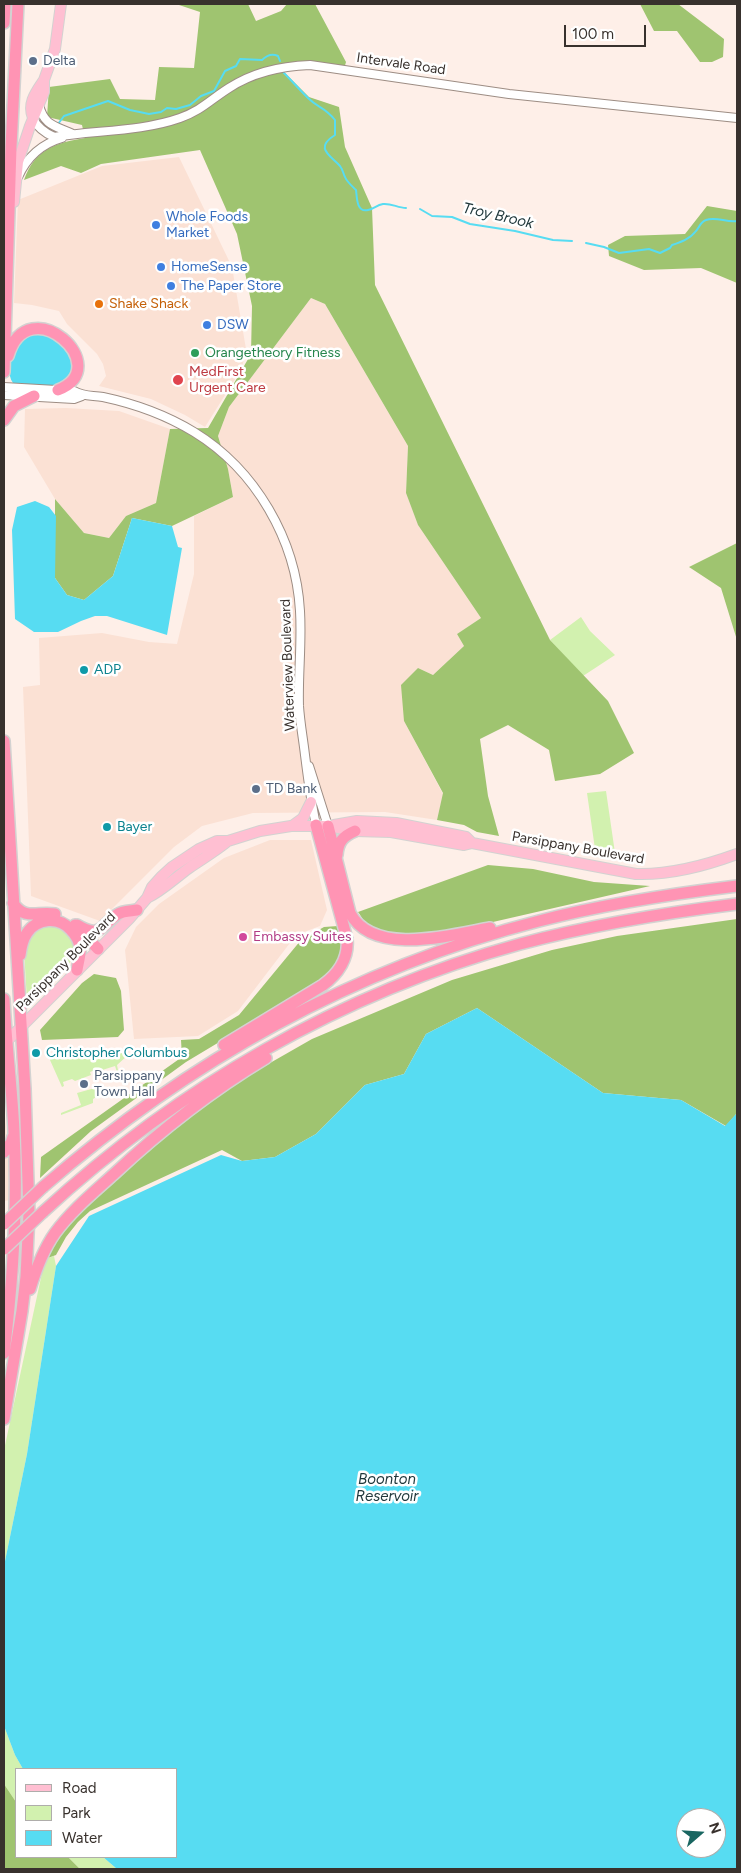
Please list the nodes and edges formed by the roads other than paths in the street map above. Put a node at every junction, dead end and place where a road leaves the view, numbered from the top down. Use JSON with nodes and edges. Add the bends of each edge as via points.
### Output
{"nodes":[{"id":1,"x":5,"y":4,"type":"edge"},
{"id":2,"x":18,"y":4,"type":"edge"},
{"id":3,"x":61,"y":4,"type":"edge"},
{"id":4,"x":4,"y":23,"type":"edge"},
{"id":5,"x":44,"y":80,"type":"junction"},
{"id":6,"x":39,"y":105,"type":"junction"},
{"id":7,"x":737,"y":118,"type":"edge"},
{"id":8,"x":33,"y":119,"type":"junction"},
{"id":9,"x":77,"y":133,"type":"junction"},
{"id":10,"x":16,"y":181,"type":"junction"},
{"id":11,"x":8,"y":242,"type":"junction"},
{"id":12,"x":4,"y":371,"type":"edge"},
{"id":13,"x":4,"y":386,"type":"edge"},
{"id":14,"x":58,"y":390,"type":"junction"},
{"id":15,"x":4,"y":395,"type":"edge"},
{"id":16,"x":34,"y":396,"type":"junction"},
{"id":17,"x":82,"y":396,"type":"junction"},
{"id":18,"x":4,"y":420,"type":"edge"},
{"id":19,"x":4,"y":741,"type":"edge"},
{"id":20,"x":305,"y":753,"type":"junction"},
{"id":21,"x":311,"y":802,"type":"junction"},
{"id":22,"x":291,"y":826,"type":"junction"},
{"id":23,"x":322,"y":826,"type":"junction"},
{"id":24,"x":355,"y":831,"type":"junction"},
{"id":25,"x":472,"y":843,"type":"junction"},
{"id":26,"x":737,"y":854,"type":"edge"},
{"id":27,"x":336,"y":859,"type":"junction"},
{"id":28,"x":737,"y":886,"type":"edge"},
{"id":29,"x":13,"y":903,"type":"junction"},
{"id":30,"x":737,"y":904,"type":"edge"},
{"id":31,"x":137,"y":910,"type":"junction"},
{"id":32,"x":563,"y":915,"type":"junction"},
{"id":33,"x":70,"y":921,"type":"junction"},
{"id":34,"x":98,"y":949,"type":"junction"},
{"id":35,"x":77,"y":970,"type":"junction"},
{"id":36,"x":423,"y":976,"type":"junction"},
{"id":37,"x":18,"y":977,"type":"junction"},
{"id":38,"x":4,"y":999,"type":"edge"},
{"id":39,"x":21,"y":1027,"type":"junction"},
{"id":40,"x":5,"y":1043,"type":"edge"},
{"id":41,"x":14,"y":1133,"type":"junction"},
{"id":42,"x":4,"y":1152,"type":"edge"},
{"id":43,"x":4,"y":1159,"type":"edge"},
{"id":44,"x":15,"y":1178,"type":"junction"},
{"id":45,"x":43,"y":1187,"type":"junction"},
{"id":46,"x":4,"y":1224,"type":"edge"},
{"id":47,"x":4,"y":1249,"type":"edge"},
{"id":48,"x":18,"y":1337,"type":"junction"},
{"id":49,"x":4,"y":1353,"type":"edge"},
{"id":50,"x":4,"y":1419,"type":"edge"}],
"edges":[{"from":1,"to":4,"type":"highway"},
{"from":2,"to":11,"type":"highway"},
{"from":3,"to":5,"type":"main road","via":[[55,49]]},
{"from":5,"to":6,"type":"main road"},
{"from":5,"to":8,"type":"main road","via":[[34,94],[30,112]]},
{"from":6,"to":8,"type":"main road"},
{"from":6,"to":9,"type":"street","name":"Intervale Road","via":[[44,118],[52,126]]},
{"from":7,"to":9,"type":"street","name":"Intervale Road","via":[[510,94],[310,65],[280,68],[244,80],[202,108],[177,119]]},
{"from":8,"to":9,"type":"street","name":"Intervale Road","via":[[37,126],[54,136]]},
{"from":8,"to":10,"type":"main road","via":[[18,162]]},
{"from":9,"to":10,"type":"street","via":[[41,147],[23,166]]},
{"from":10,"to":11,"type":"main road"},
{"from":11,"to":12,"type":"highway"},
{"from":12,"to":14,"type":"highway","via":[[13,342],[19,334],[30,329],[48,330],[68,344],[77,356],[79,366],[73,382]]},
{"from":13,"to":14,"type":"street","name":"Waterview Boulevard"},
{"from":14,"to":17,"type":"street","name":"Waterview Boulevard","via":[[74,391]]},
{"from":15,"to":16,"type":"street","name":"Waterview Boulevard"},
{"from":16,"to":17,"type":"street","name":"Waterview Boulevard","via":[[74,399]]},
{"from":16,"to":18,"type":"highway","via":[[14,406]]},
{"from":17,"to":20,"type":"street","name":"Waterview Boulevard","via":[[102,396],[150,410],[196,433],[240,470],[267,506],[288,551],[298,593],[301,626],[299,708]]},
{"from":19,"to":29,"type":"highway"},
{"from":20,"to":21,"type":"street","name":"Waterview Boulevard"},
{"from":20,"to":23,"type":"street","name":"Waterview Boulevard"},
{"from":21,"to":22,"type":"main road","via":[[303,818]]},
{"from":21,"to":23,"type":"street","name":"Waterview Boulevard"},
{"from":22,"to":23,"type":"main road","name":"Parsippany Boulevard"},
{"from":22,"to":31,"type":"main road","name":"Parsippany Boulevard","via":[[228,841],[147,898]]},
{"from":23,"to":24,"type":"main road","name":"Parsippany Boulevard"},
{"from":23,"to":25,"type":"main road","name":"Parsippany Boulevard","via":[[357,821],[396,823],[466,837]]},
{"from":23,"to":27,"type":"highway"},
{"from":23,"to":45,"type":"highway","via":[[347,939],[346,956],[337,972],[323,985],[225,1044],[137,1103]]},
{"from":24,"to":25,"type":"main road","name":"Parsippany Boulevard","via":[[391,832],[464,846]]},
{"from":24,"to":27,"type":"highway","via":[[342,839]]},
{"from":25,"to":26,"type":"main road","name":"Parsippany Boulevard","via":[[636,874],[682,870]]},
{"from":27,"to":32,"type":"highway","via":[[353,918],[365,930],[383,937],[404,940],[436,938]]},
{"from":28,"to":32,"type":"highway"},
{"from":29,"to":33,"type":"highway","via":[[25,914],[54,914]]},
{"from":29,"to":37,"type":"highway"},
{"from":30,"to":36,"type":"highway","via":[[568,932]]},
{"from":31,"to":33,"type":"highway","via":[[118,913],[97,931],[86,930]]},
{"from":31,"to":34,"type":"main road","name":"Parsippany Boulevard"},
{"from":32,"to":45,"type":"highway","via":[[409,962],[278,1022],[212,1060],[148,1103]]},
{"from":33,"to":34,"type":"highway"},
{"from":34,"to":35,"type":"main road","name":"Parsippany Boulevard"},
{"from":35,"to":37,"type":"highway","via":[[80,949],[75,935],[61,922],[46,920],[33,926],[24,938]]},
{"from":35,"to":39,"type":"main road","name":"Parsippany Boulevard"},
{"from":36,"to":47,"type":"highway","bridge":true,"via":[[331,1015],[221,1075],[119,1147]]},
{"from":36,"to":48,"type":"highway","via":[[308,1034],[232,1079],[180,1116],[86,1198],[65,1220],[46,1248],[31,1286]]},
{"from":37,"to":39,"type":"highway"},
{"from":38,"to":40,"type":"highway"},
{"from":39,"to":40,"type":"main road","name":"Parsippany Boulevard"},
{"from":39,"to":48,"type":"highway","via":[[30,1213]]},
{"from":40,"to":41,"type":"highway"},
{"from":41,"to":42,"type":"highway"},
{"from":41,"to":44,"type":"highway"},
{"from":43,"to":44,"type":"highway","via":[[10,1164]]},
{"from":44,"to":49,"type":"highway","via":[[13,1256]]},
{"from":45,"to":46,"type":"highway","bridge":true},
{"from":48,"to":50,"type":"highway"}]}
